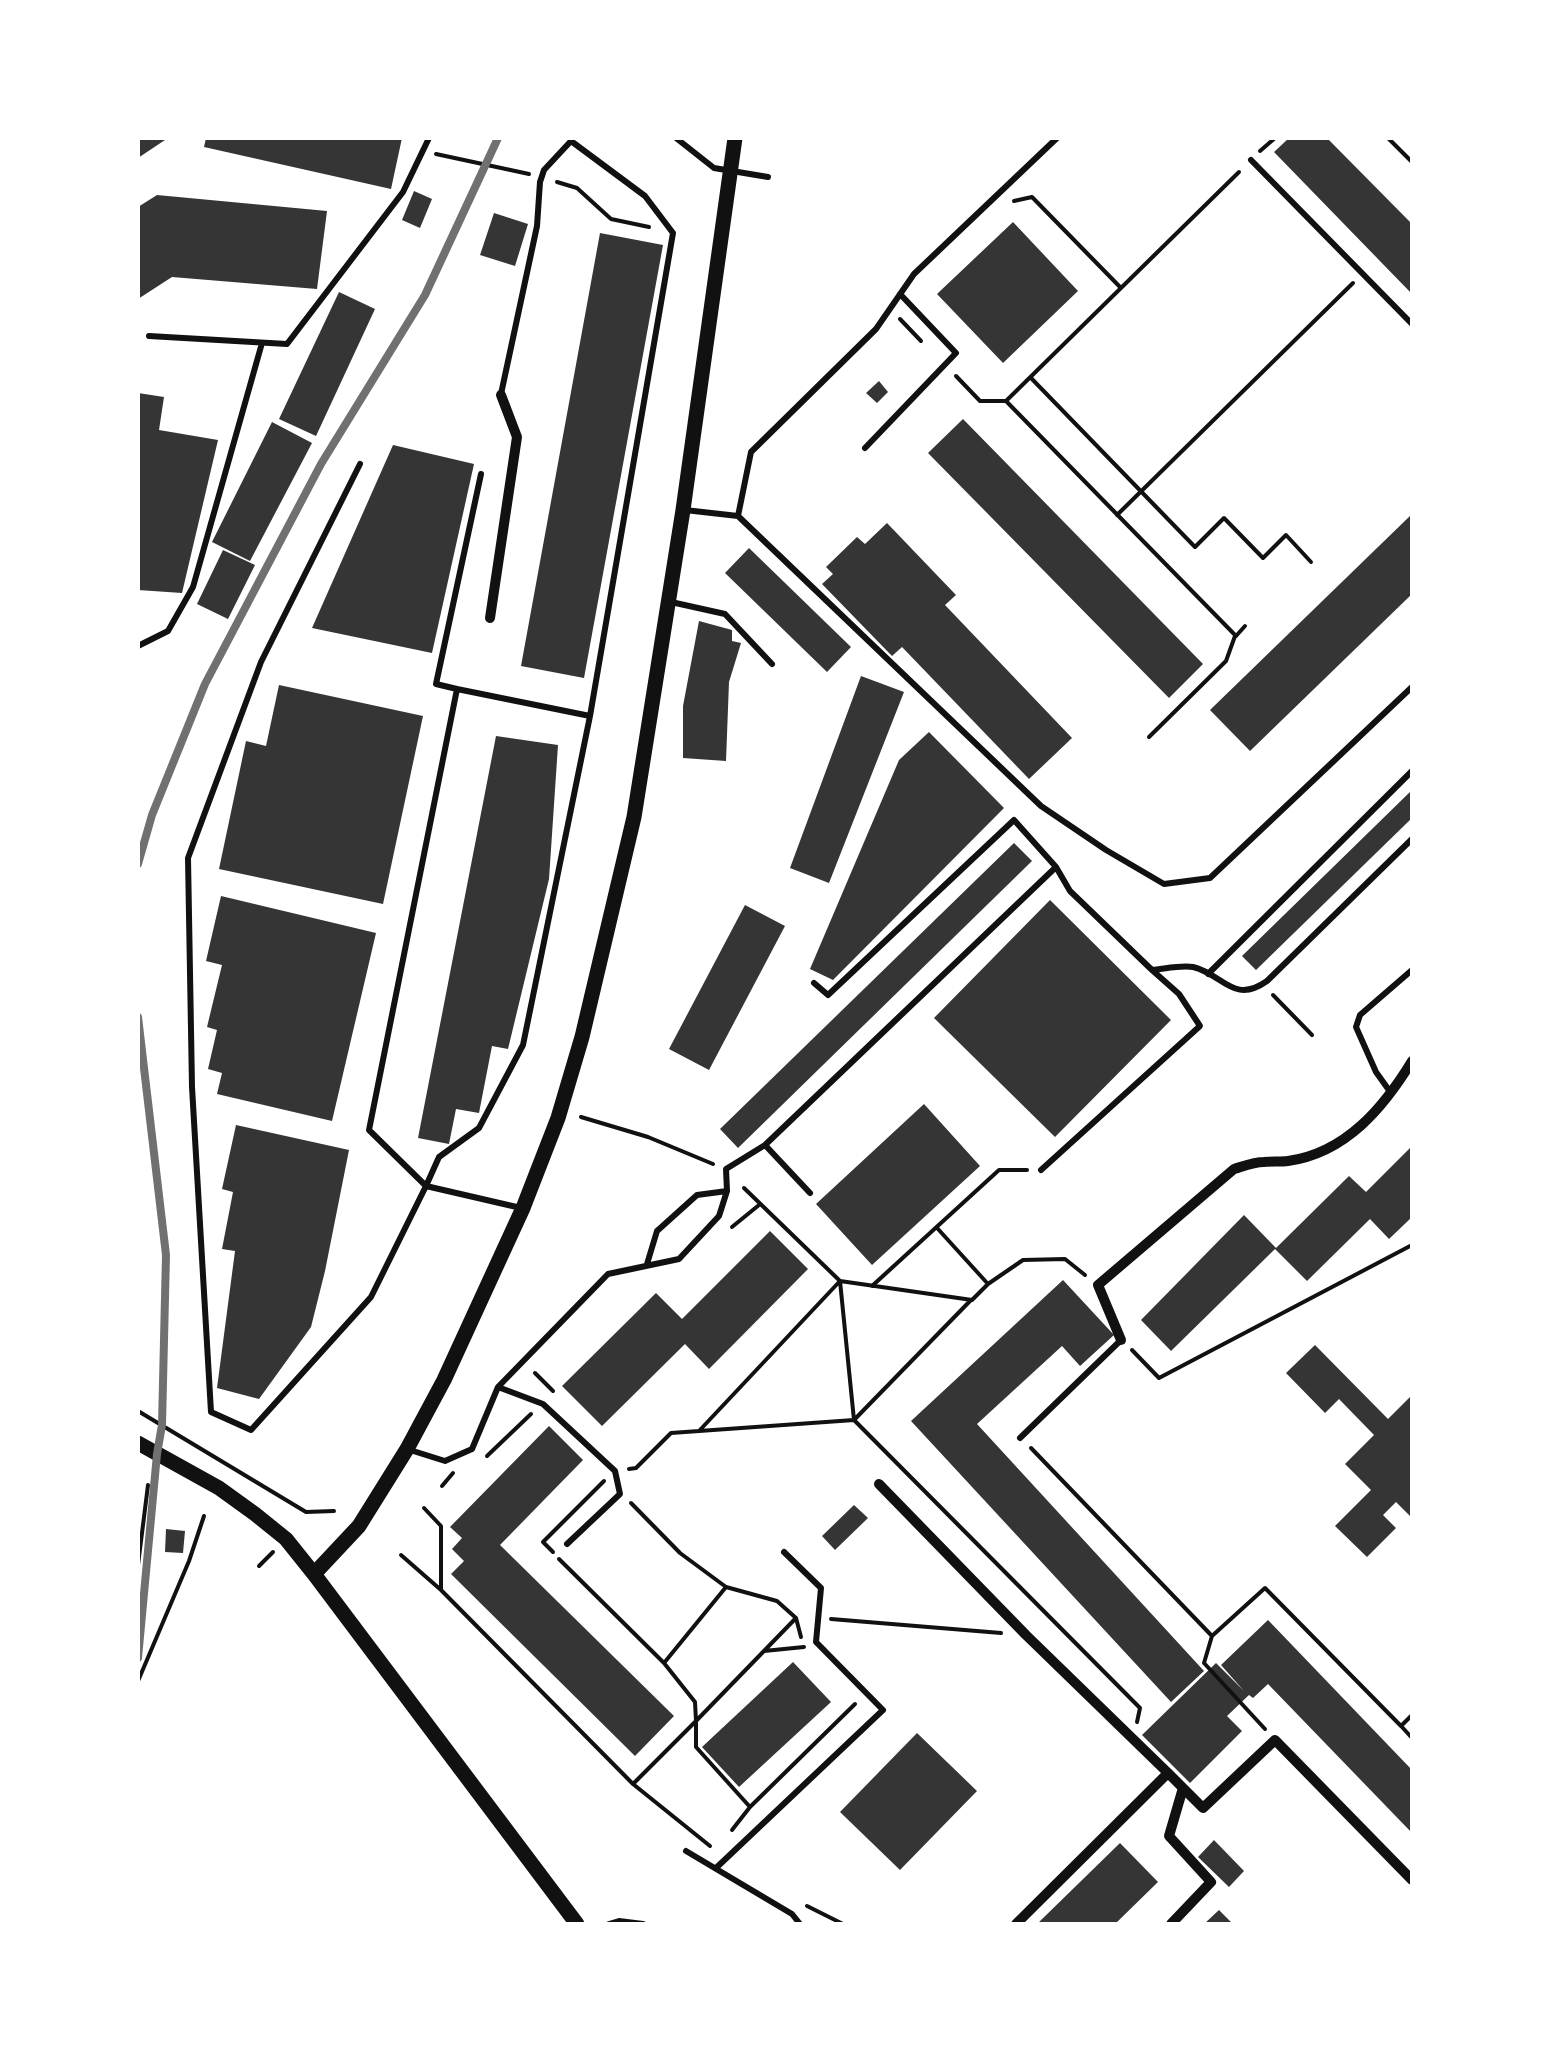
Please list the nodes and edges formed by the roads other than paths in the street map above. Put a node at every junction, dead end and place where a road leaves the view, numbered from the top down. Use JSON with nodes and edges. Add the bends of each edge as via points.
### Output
{"nodes":[{"id":1,"x":429,"y":138,"type":"edge"},
{"id":2,"x":676,"y":138,"type":"edge"},
{"id":3,"x":735,"y":138,"type":"edge"},
{"id":4,"x":1056,"y":138,"type":"edge"},
{"id":5,"x":572,"y":139,"type":"edge"},
{"id":6,"x":1251,"y":160,"type":"road end"},
{"id":7,"x":730,"y":170,"type":"junction"},
{"id":8,"x":768,"y":177,"type":"dead end"},
{"id":9,"x":900,"y":294,"type":"junction"},
{"id":10,"x":1412,"y":324,"type":"edge"},
{"id":11,"x":149,"y":336,"type":"dead end"},
{"id":12,"x":262,"y":342,"type":"junction"},
{"id":13,"x":501,"y":395,"type":"joint"},
{"id":14,"x":865,"y":448,"type":"dead end"},
{"id":15,"x":360,"y":464,"type":"dead end"},
{"id":16,"x":482,"y":474,"type":"dead end"},
{"id":17,"x":683,"y":510,"type":"junction"},
{"id":18,"x":738,"y":516,"type":"junction"},
{"id":19,"x":670,"y":602,"type":"junction"},
{"id":20,"x":490,"y":618,"type":"dead end"},
{"id":21,"x":138,"y":646,"type":"edge"},
{"id":22,"x":772,"y":664,"type":"dead end"},
{"id":23,"x":1412,"y":687,"type":"edge"},
{"id":24,"x":457,"y":689,"type":"junction"},
{"id":25,"x":590,"y":716,"type":"junction"},
{"id":26,"x":1412,"y":771,"type":"edge"},
{"id":27,"x":1412,"y":839,"type":"edge"},
{"id":28,"x":1056,"y":868,"type":"junction"},
{"id":29,"x":1152,"y":970,"type":"junction"},
{"id":30,"x":1412,"y":970,"type":"edge"},
{"id":31,"x":1208,"y":974,"type":"junction"},
{"id":32,"x":814,"y":983,"type":"dead end"},
{"id":33,"x":1412,"y":1060,"type":"edge"},
{"id":34,"x":1392,"y":1094,"type":"junction"},
{"id":35,"x":765,"y":1145,"type":"junction"},
{"id":36,"x":1041,"y":1170,"type":"road end"},
{"id":37,"x":426,"y":1186,"type":"junction"},
{"id":38,"x":727,"y":1191,"type":"junction"},
{"id":39,"x":810,"y":1193,"type":"dead end"},
{"id":40,"x":523,"y":1208,"type":"junction"},
{"id":41,"x":646,"y":1264,"type":"junction"},
{"id":42,"x":1121,"y":1340,"type":"joint"},
{"id":43,"x":498,"y":1386,"type":"junction"},
{"id":44,"x":1020,"y":1438,"type":"road end"},
{"id":45,"x":138,"y":1443,"type":"edge"},
{"id":46,"x":407,"y":1449,"type":"junction"},
{"id":47,"x":879,"y":1484,"type":"dead end"},
{"id":48,"x":567,"y":1544,"type":"dead end"},
{"id":49,"x":784,"y":1552,"type":"dead end"},
{"id":50,"x":314,"y":1574,"type":"junction"},
{"id":51,"x":1168,"y":1773,"type":"junction"},
{"id":52,"x":1183,"y":1788,"type":"junction"},
{"id":53,"x":686,"y":1851,"type":"dead end"},
{"id":54,"x":716,"y":1868,"type":"junction"},
{"id":55,"x":1412,"y":1880,"type":"edge"},
{"id":56,"x":577,"y":1924,"type":"edge"},
{"id":57,"x":609,"y":1924,"type":"edge"},
{"id":58,"x":644,"y":1924,"type":"edge"},
{"id":59,"x":800,"y":1924,"type":"edge"},
{"id":60,"x":1016,"y":1924,"type":"edge"},
{"id":61,"x":1171,"y":1924,"type":"edge"}],
"edges":[{"from":1,"to":12,"type":"lane","via":[[404,192],[286,344]]},
{"from":2,"to":7,"type":"lane","via":[[714,168]]},
{"from":3,"to":7,"type":"main road"},
{"from":4,"to":9,"type":"lane"},
{"from":5,"to":13,"type":"lane","via":[[542,177]]},
{"from":5,"to":25,"type":"lane","via":[[645,196],[673,232]]},
{"from":6,"to":10,"type":"lane"},
{"from":7,"to":8,"type":"lane"},
{"from":7,"to":17,"type":"main road"},
{"from":9,"to":14,"type":"lane","via":[[956,353]]},
{"from":9,"to":18,"type":"lane","via":[[876,329],[751,452]]},
{"from":11,"to":12,"type":"lane"},
{"from":12,"to":21,"type":"lane","via":[[193,587],[168,631]]},
{"from":13,"to":20,"type":"street","via":[[516,437]]},
{"from":15,"to":37,"type":"lane","via":[[261,662],[188,858],[192,1087],[210,1412],[251,1430],[371,1297]]},
{"from":16,"to":24,"type":"lane","via":[[436,684]]},
{"from":17,"to":18,"type":"lane"},
{"from":17,"to":19,"type":"main road"},
{"from":18,"to":23,"type":"lane","via":[[1041,806],[1164,884],[1210,878]]},
{"from":19,"to":22,"type":"lane","via":[[725,614]]},
{"from":19,"to":40,"type":"main road","via":[[634,818],[587,1019]]},
{"from":24,"to":25,"type":"lane"},
{"from":24,"to":37,"type":"lane","via":[[369,1130]]},
{"from":25,"to":37,"type":"lane","via":[[523,1045],[479,1128],[439,1158]]},
{"from":26,"to":31,"type":"lane"},
{"from":27,"to":31,"type":"lane","via":[[1263,984],[1233,989]]},
{"from":28,"to":29,"type":"lane","via":[[1070,891]]},
{"from":28,"to":32,"type":"lane","via":[[1014,820],[828,995]]},
{"from":28,"to":35,"type":"lane"},
{"from":29,"to":31,"type":"lane","via":[[1192,967]]},
{"from":29,"to":36,"type":"lane","via":[[1200,1026]]},
{"from":30,"to":34,"type":"lane","via":[[1360,1015],[1356,1027]]},
{"from":33,"to":34,"type":"street"},
{"from":34,"to":42,"type":"street","via":[[1344,1141],[1313,1155],[1234,1169],[1098,1285]]},
{"from":35,"to":38,"type":"lane","via":[[726,1169]]},
{"from":35,"to":39,"type":"lane"},
{"from":37,"to":40,"type":"lane"},
{"from":38,"to":41,"type":"lane","via":[[719,1216],[680,1259]]},
{"from":38,"to":41,"type":"lane","via":[[697,1195],[657,1231]]},
{"from":40,"to":46,"type":"main road"},
{"from":41,"to":43,"type":"lane","via":[[608,1274]]},
{"from":42,"to":44,"type":"lane"},
{"from":43,"to":46,"type":"lane","via":[[472,1450],[445,1461]]},
{"from":43,"to":48,"type":"lane","via":[[543,1404],[615,1471],[620,1494]]},
{"from":45,"to":50,"type":"main road","via":[[255,1514]]},
{"from":46,"to":50,"type":"main road","via":[[359,1526]]},
{"from":47,"to":51,"type":"street"},
{"from":49,"to":54,"type":"lane","via":[[821,1588],[816,1642],[883,1710]]},
{"from":50,"to":56,"type":"main road"},
{"from":51,"to":52,"type":"street"},
{"from":51,"to":60,"type":"street"},
{"from":52,"to":55,"type":"street","via":[[1203,1808],[1274,1740]]},
{"from":52,"to":61,"type":"street","via":[[1169,1836],[1211,1882]]},
{"from":53,"to":54,"type":"lane"},
{"from":54,"to":59,"type":"lane"},
{"from":57,"to":58,"type":"lane"}]}
